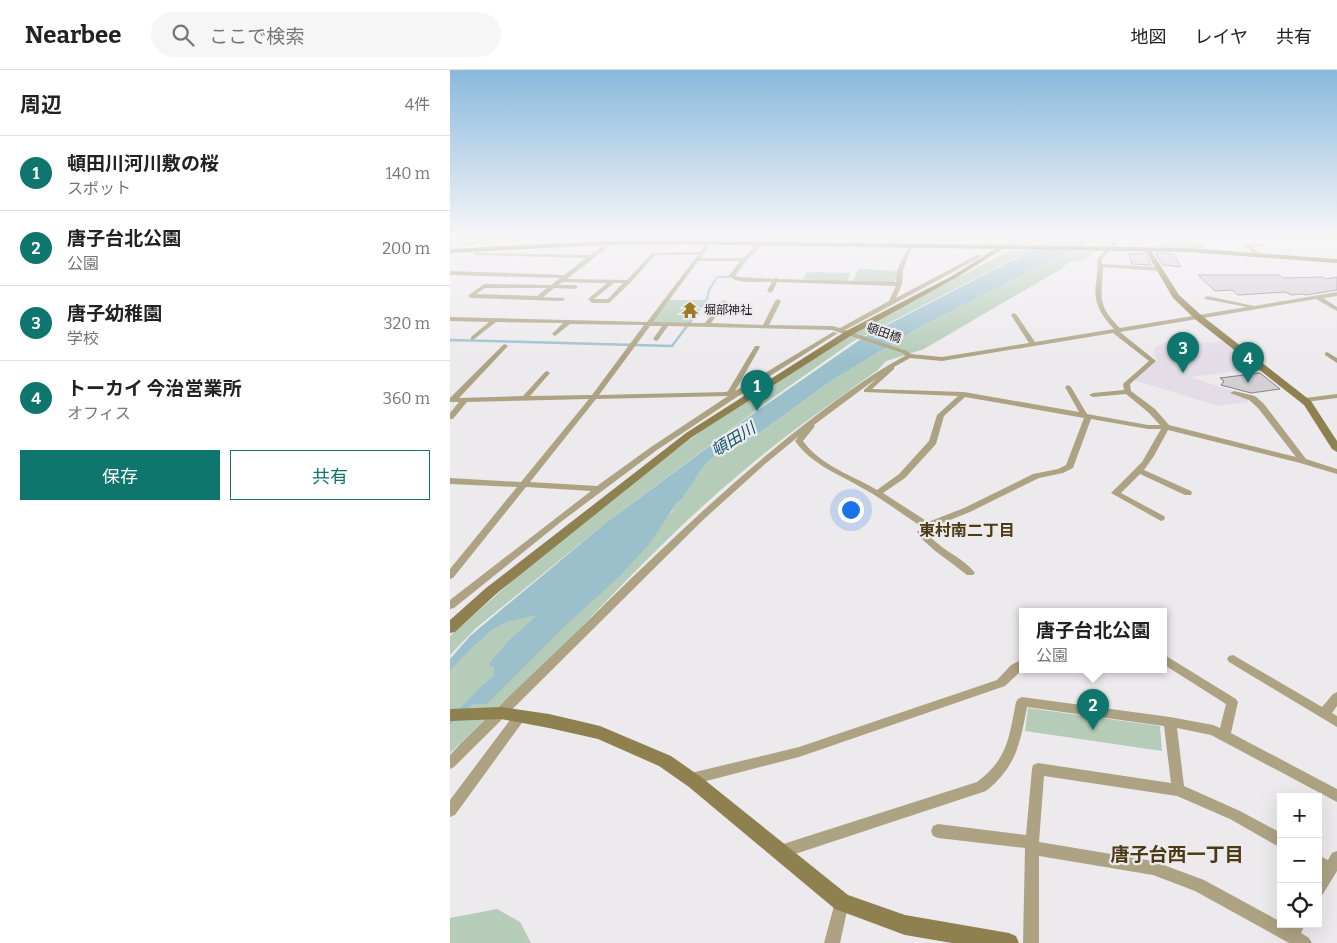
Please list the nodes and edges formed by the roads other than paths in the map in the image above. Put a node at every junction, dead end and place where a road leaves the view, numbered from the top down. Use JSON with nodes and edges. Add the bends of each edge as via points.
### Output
{"nodes":[{"id":1,"x":535,"y":277,"type":"edge"},
{"id":2,"x":633,"y":277,"type":"edge"},
{"id":3,"x":684,"y":277,"type":"edge"},
{"id":4,"x":733,"y":277,"type":"edge"},
{"id":5,"x":900,"y":277,"type":"edge"},
{"id":6,"x":939,"y":277,"type":"edge"},
{"id":7,"x":954,"y":277,"type":"edge"},
{"id":8,"x":1099,"y":277,"type":"edge"},
{"id":9,"x":1164,"y":277,"type":"edge"},
{"id":10,"x":564,"y":278,"type":"junction"},
{"id":11,"x":776,"y":279,"type":"junction"},
{"id":12,"x":612,"y":282,"type":"junction"},
{"id":13,"x":628,"y":282,"type":"junction"},
{"id":14,"x":899,"y":284,"type":"junction"},
{"id":15,"x":553,"y":287,"type":"junction"},
{"id":16,"x":575,"y":287,"type":"dead end"},
{"id":17,"x":770,"y":291,"type":"dead end"},
{"id":18,"x":1337,"y":294,"type":"edge"},
{"id":19,"x":1317,"y":297,"type":"junction"},
{"id":20,"x":538,"y":298,"type":"junction"},
{"id":21,"x":1207,"y":298,"type":"dead end"},
{"id":22,"x":562,"y":299,"type":"dead end"},
{"id":23,"x":778,"y":301,"type":"dead end"},
{"id":24,"x":892,"y":301,"type":"junction"},
{"id":25,"x":724,"y":302,"type":"dead end"},
{"id":26,"x":1258,"y":307,"type":"junction"},
{"id":27,"x":1337,"y":309,"type":"edge"},
{"id":28,"x":1014,"y":315,"type":"dead end"},
{"id":29,"x":1198,"y":317,"type":"junction"},
{"id":30,"x":450,"y":319,"type":"edge"},
{"id":31,"x":495,"y":320,"type":"junction"},
{"id":32,"x":568,"y":322,"type":"junction"},
{"id":33,"x":648,"y":324,"type":"junction"},
{"id":34,"x":666,"y":325,"type":"junction"},
{"id":35,"x":706,"y":326,"type":"junction"},
{"id":36,"x":766,"y":327,"type":"junction"},
{"id":37,"x":1117,"y":330,"type":"junction"},
{"id":38,"x":845,"y":333,"type":"junction"},
{"id":39,"x":555,"y":334,"type":"dead end"},
{"id":40,"x":473,"y":338,"type":"dead end"},
{"id":41,"x":656,"y":339,"type":"dead end"},
{"id":42,"x":1033,"y":344,"type":"junction"},
{"id":43,"x":505,"y":346,"type":"dead end"},
{"id":44,"x":757,"y":347,"type":"dead end"},
{"id":45,"x":907,"y":354,"type":"junction"},
{"id":46,"x":1327,"y":354,"type":"dead end"},
{"id":47,"x":1337,"y":361,"type":"edge"},
{"id":48,"x":894,"y":364,"type":"junction"},
{"id":49,"x":547,"y":373,"type":"dead end"},
{"id":50,"x":750,"y":384,"type":"junction"},
{"id":51,"x":1068,"y":387,"type":"dead end"},
{"id":52,"x":732,"y":392,"type":"junction"},
{"id":53,"x":1128,"y":392,"type":"junction"},
{"id":54,"x":1234,"y":393,"type":"dead end"},
{"id":55,"x":964,"y":394,"type":"junction"},
{"id":56,"x":1093,"y":395,"type":"dead end"},
{"id":57,"x":1337,"y":396,"type":"edge"},
{"id":58,"x":594,"y":397,"type":"junction"},
{"id":59,"x":525,"y":398,"type":"junction"},
{"id":60,"x":466,"y":399,"type":"junction"},
{"id":61,"x":451,"y":400,"type":"edge"},
{"id":62,"x":1305,"y":400,"type":"junction"},
{"id":63,"x":450,"y":417,"type":"edge"},
{"id":64,"x":818,"y":417,"type":"junction"},
{"id":65,"x":1086,"y":417,"type":"junction"},
{"id":66,"x":1166,"y":427,"type":"junction"},
{"id":67,"x":1337,"y":449,"type":"edge"},
{"id":68,"x":1303,"y":461,"type":"junction"},
{"id":69,"x":1140,"y":471,"type":"junction"},
{"id":70,"x":1337,"y":472,"type":"edge"},
{"id":71,"x":450,"y":481,"type":"edge"},
{"id":72,"x":524,"y":484,"type":"junction"},
{"id":73,"x":598,"y":489,"type":"junction"},
{"id":74,"x":878,"y":493,"type":"junction"},
{"id":75,"x":1188,"y":493,"type":"dead end"},
{"id":76,"x":1161,"y":518,"type":"dead end"},
{"id":77,"x":927,"y":526,"type":"junction"},
{"id":78,"x":970,"y":572,"type":"dead end"},
{"id":79,"x":450,"y":576,"type":"edge"},
{"id":80,"x":450,"y":605,"type":"edge"},
{"id":81,"x":450,"y":628,"type":"edge"},
{"id":82,"x":1233,"y":659,"type":"dead end"},
{"id":83,"x":1167,"y":661,"type":"edge"},
{"id":84,"x":1019,"y":667,"type":"edge"},
{"id":85,"x":1337,"y":697,"type":"edge"},
{"id":86,"x":494,"y":714,"type":"junction"},
{"id":87,"x":1324,"y":714,"type":"junction"},
{"id":88,"x":450,"y":715,"type":"edge"},
{"id":89,"x":520,"y":716,"type":"junction"},
{"id":90,"x":1170,"y":722,"type":"junction"},
{"id":91,"x":1337,"y":722,"type":"edge"},
{"id":92,"x":1224,"y":736,"type":"junction"},
{"id":93,"x":450,"y":763,"type":"edge"},
{"id":94,"x":691,"y":779,"type":"junction"},
{"id":95,"x":1178,"y":790,"type":"junction"},
{"id":96,"x":1337,"y":796,"type":"edge"},
{"id":97,"x":450,"y":811,"type":"edge"},
{"id":98,"x":938,"y":831,"type":"dead end"},
{"id":99,"x":1277,"y":839,"type":"edge"},
{"id":100,"x":1032,"y":845,"type":"junction"},
{"id":101,"x":780,"y":852,"type":"junction"},
{"id":102,"x":1328,"y":863,"type":"edge"},
{"id":103,"x":1320,"y":883,"type":"edge"},
{"id":104,"x":842,"y":902,"type":"junction"},
{"id":105,"x":1298,"y":934,"type":"edge"},
{"id":106,"x":832,"y":943,"type":"edge"},
{"id":107,"x":1009,"y":943,"type":"edge"},
{"id":108,"x":1031,"y":943,"type":"edge"}],
"edges":[{"from":1,"to":10,"type":"street"},
{"from":2,"to":13,"type":"street"},
{"from":3,"to":33,"type":"street"},
{"from":4,"to":11,"type":"street"},
{"from":5,"to":14,"type":"street"},
{"from":6,"to":24,"type":"street"},
{"from":7,"to":38,"type":"street"},
{"from":8,"to":37,"type":"street","via":[[1096,296],[1106,317]]},
{"from":9,"to":29,"type":"street","via":[[1176,296]]},
{"from":10,"to":12,"type":"street"},
{"from":10,"to":15,"type":"street"},
{"from":11,"to":14,"type":"street"},
{"from":11,"to":17,"type":"street"},
{"from":12,"to":13,"type":"street"},
{"from":12,"to":13,"type":"street","via":[[592,301],[609,301]]},
{"from":14,"to":24,"type":"street"},
{"from":15,"to":16,"type":"street"},
{"from":15,"to":20,"type":"street"},
{"from":15,"to":20,"type":"street","via":[[484,286],[472,296]]},
{"from":18,"to":19,"type":"street","name":"頓田橋"},
{"from":19,"to":26,"type":"street","name":"頓田橋"},
{"from":19,"to":27,"type":"street"},
{"from":20,"to":22,"type":"street"},
{"from":21,"to":26,"type":"street"},
{"from":23,"to":36,"type":"street"},
{"from":24,"to":38,"type":"street"},
{"from":25,"to":35,"type":"street"},
{"from":26,"to":29,"type":"street","name":"頓田橋"},
{"from":28,"to":42,"type":"street"},
{"from":29,"to":37,"type":"street","name":"頓田橋"},
{"from":29,"to":62,"type":"street"},
{"from":30,"to":31,"type":"street","name":"頓田橋"},
{"from":31,"to":32,"type":"street","name":"頓田橋"},
{"from":31,"to":40,"type":"street"},
{"from":32,"to":33,"type":"street","name":"頓田橋"},
{"from":32,"to":39,"type":"street"},
{"from":33,"to":34,"type":"street","name":"頓田橋"},
{"from":33,"to":58,"type":"street"},
{"from":34,"to":35,"type":"street","name":"頓田橋"},
{"from":34,"to":41,"type":"street"},
{"from":35,"to":36,"type":"street","name":"頓田橋"},
{"from":36,"to":38,"type":"street","name":"頓田橋","via":[[833,328]]},
{"from":37,"to":42,"type":"street","name":"頓田橋"},
{"from":37,"to":53,"type":"street","via":[[1153,361],[1126,384]]},
{"from":38,"to":45,"type":"street","name":"頓田橋"},
{"from":38,"to":50,"type":"street"},
{"from":38,"to":81,"type":"street","via":[[689,435],[491,591]]},
{"from":42,"to":45,"type":"street","name":"頓田橋","via":[[942,359]]},
{"from":43,"to":61,"type":"street"},
{"from":44,"to":52,"type":"street"},
{"from":45,"to":48,"type":"street"},
{"from":46,"to":47,"type":"street"},
{"from":48,"to":55,"type":"street","via":[[866,391]]},
{"from":48,"to":64,"type":"street"},
{"from":49,"to":59,"type":"street"},
{"from":50,"to":52,"type":"street"},
{"from":50,"to":73,"type":"street"},
{"from":51,"to":65,"type":"street"},
{"from":52,"to":58,"type":"street"},
{"from":53,"to":56,"type":"street"},
{"from":53,"to":66,"type":"street"},
{"from":54,"to":68,"type":"street","via":[[1252,398],[1262,406]]},
{"from":55,"to":65,"type":"street"},
{"from":55,"to":74,"type":"street","via":[[941,415],[933,442],[902,476]]},
{"from":57,"to":62,"type":"street"},
{"from":58,"to":59,"type":"street"},
{"from":58,"to":72,"type":"street"},
{"from":59,"to":60,"type":"street"},
{"from":60,"to":61,"type":"street"},
{"from":60,"to":63,"type":"street"},
{"from":62,"to":67,"type":"street"},
{"from":64,"to":74,"type":"street","via":[[799,441],[803,449]]},
{"from":64,"to":86,"type":"street","via":[[792,436],[673,542],[534,683]]},
{"from":65,"to":66,"type":"street"},
{"from":65,"to":77,"type":"street","via":[[1070,466],[1036,476]]},
{"from":66,"to":68,"type":"street"},
{"from":66,"to":69,"type":"street"},
{"from":68,"to":70,"type":"street"},
{"from":69,"to":75,"type":"street"},
{"from":69,"to":76,"type":"street","via":[[1115,493]]},
{"from":71,"to":72,"type":"street"},
{"from":72,"to":73,"type":"street"},
{"from":72,"to":79,"type":"street"},
{"from":73,"to":80,"type":"street"},
{"from":74,"to":77,"type":"street"},
{"from":77,"to":78,"type":"street","via":[[922,532],[926,540]]},
{"from":82,"to":87,"type":"street"},
{"from":83,"to":92,"type":"street","via":[[1232,702]]},
{"from":84,"to":94,"type":"street","via":[[1001,683],[799,752]]},
{"from":85,"to":87,"type":"street"},
{"from":86,"to":88,"type":"street"},
{"from":86,"to":89,"type":"street"},
{"from":86,"to":93,"type":"street"},
{"from":87,"to":91,"type":"street"},
{"from":89,"to":94,"type":"street","via":[[600,734],[665,761]]},
{"from":89,"to":97,"type":"street"},
{"from":90,"to":92,"type":"street","via":[[1213,730]]},
{"from":90,"to":95,"type":"street"},
{"from":90,"to":101,"type":"street","via":[[1022,702],[1010,754],[1003,768],[981,787]]},
{"from":92,"to":96,"type":"street"},
{"from":94,"to":101,"type":"street"},
{"from":95,"to":99,"type":"street","via":[[1235,815]]},
{"from":95,"to":100,"type":"street","via":[[1038,769]]},
{"from":98,"to":100,"type":"street"},
{"from":100,"to":105,"type":"street","via":[[1153,868],[1199,885]]},
{"from":100,"to":108,"type":"street"},
{"from":101,"to":104,"type":"street"},
{"from":102,"to":103,"type":"street"},
{"from":104,"to":106,"type":"street"},
{"from":104,"to":107,"type":"street","via":[[905,925]]}]}
